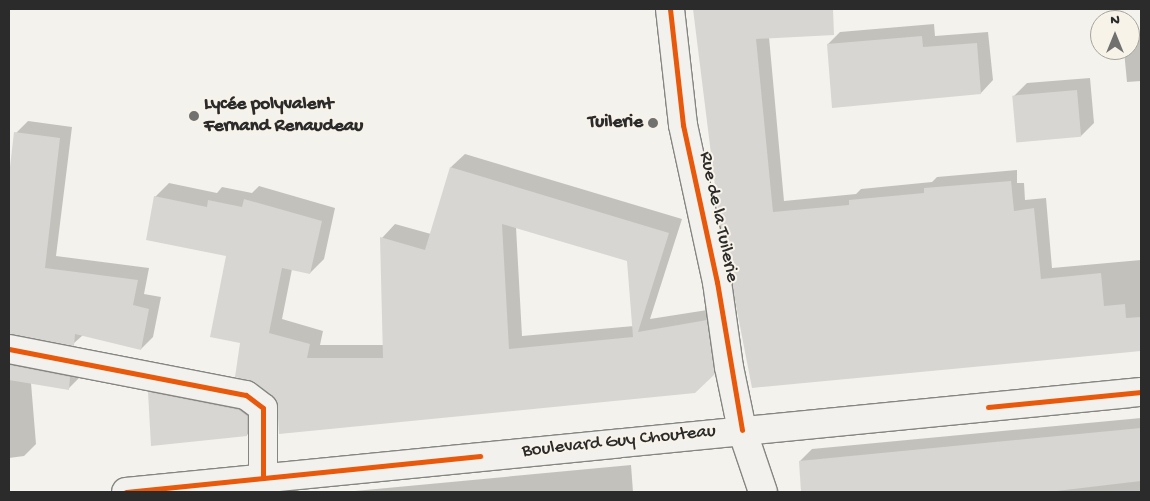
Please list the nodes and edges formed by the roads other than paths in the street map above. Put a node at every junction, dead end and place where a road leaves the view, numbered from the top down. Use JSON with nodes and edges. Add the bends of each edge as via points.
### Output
{"nodes":[{"id":1,"x":670,"y":9,"type":"edge"},
{"id":2,"x":9,"y":349,"type":"edge"},
{"id":3,"x":1141,"y":392,"type":"edge"},
{"id":4,"x":742,"y":430,"type":"junction"},
{"id":5,"x":263,"y":478,"type":"junction"},
{"id":6,"x":126,"y":492,"type":"edge"},
{"id":7,"x":763,"y":492,"type":"edge"}],
"edges":[{"from":1,"to":4,"type":"main road","name":"Rue de la Tuilerie","via":[[684,125],[717,282]]},
{"from":2,"to":5,"type":"main road","via":[[246,395],[263,408]]},
{"from":3,"to":4,"type":"main road","name":"Boulevard Guy Chouteau"},
{"from":4,"to":5,"type":"main road","name":"Boulevard Guy Chouteau"},
{"from":4,"to":7,"type":"main road","name":"Rue de la Tuilerie"},
{"from":5,"to":6,"type":"main road","name":"Boulevard Guy Chouteau"}]}
